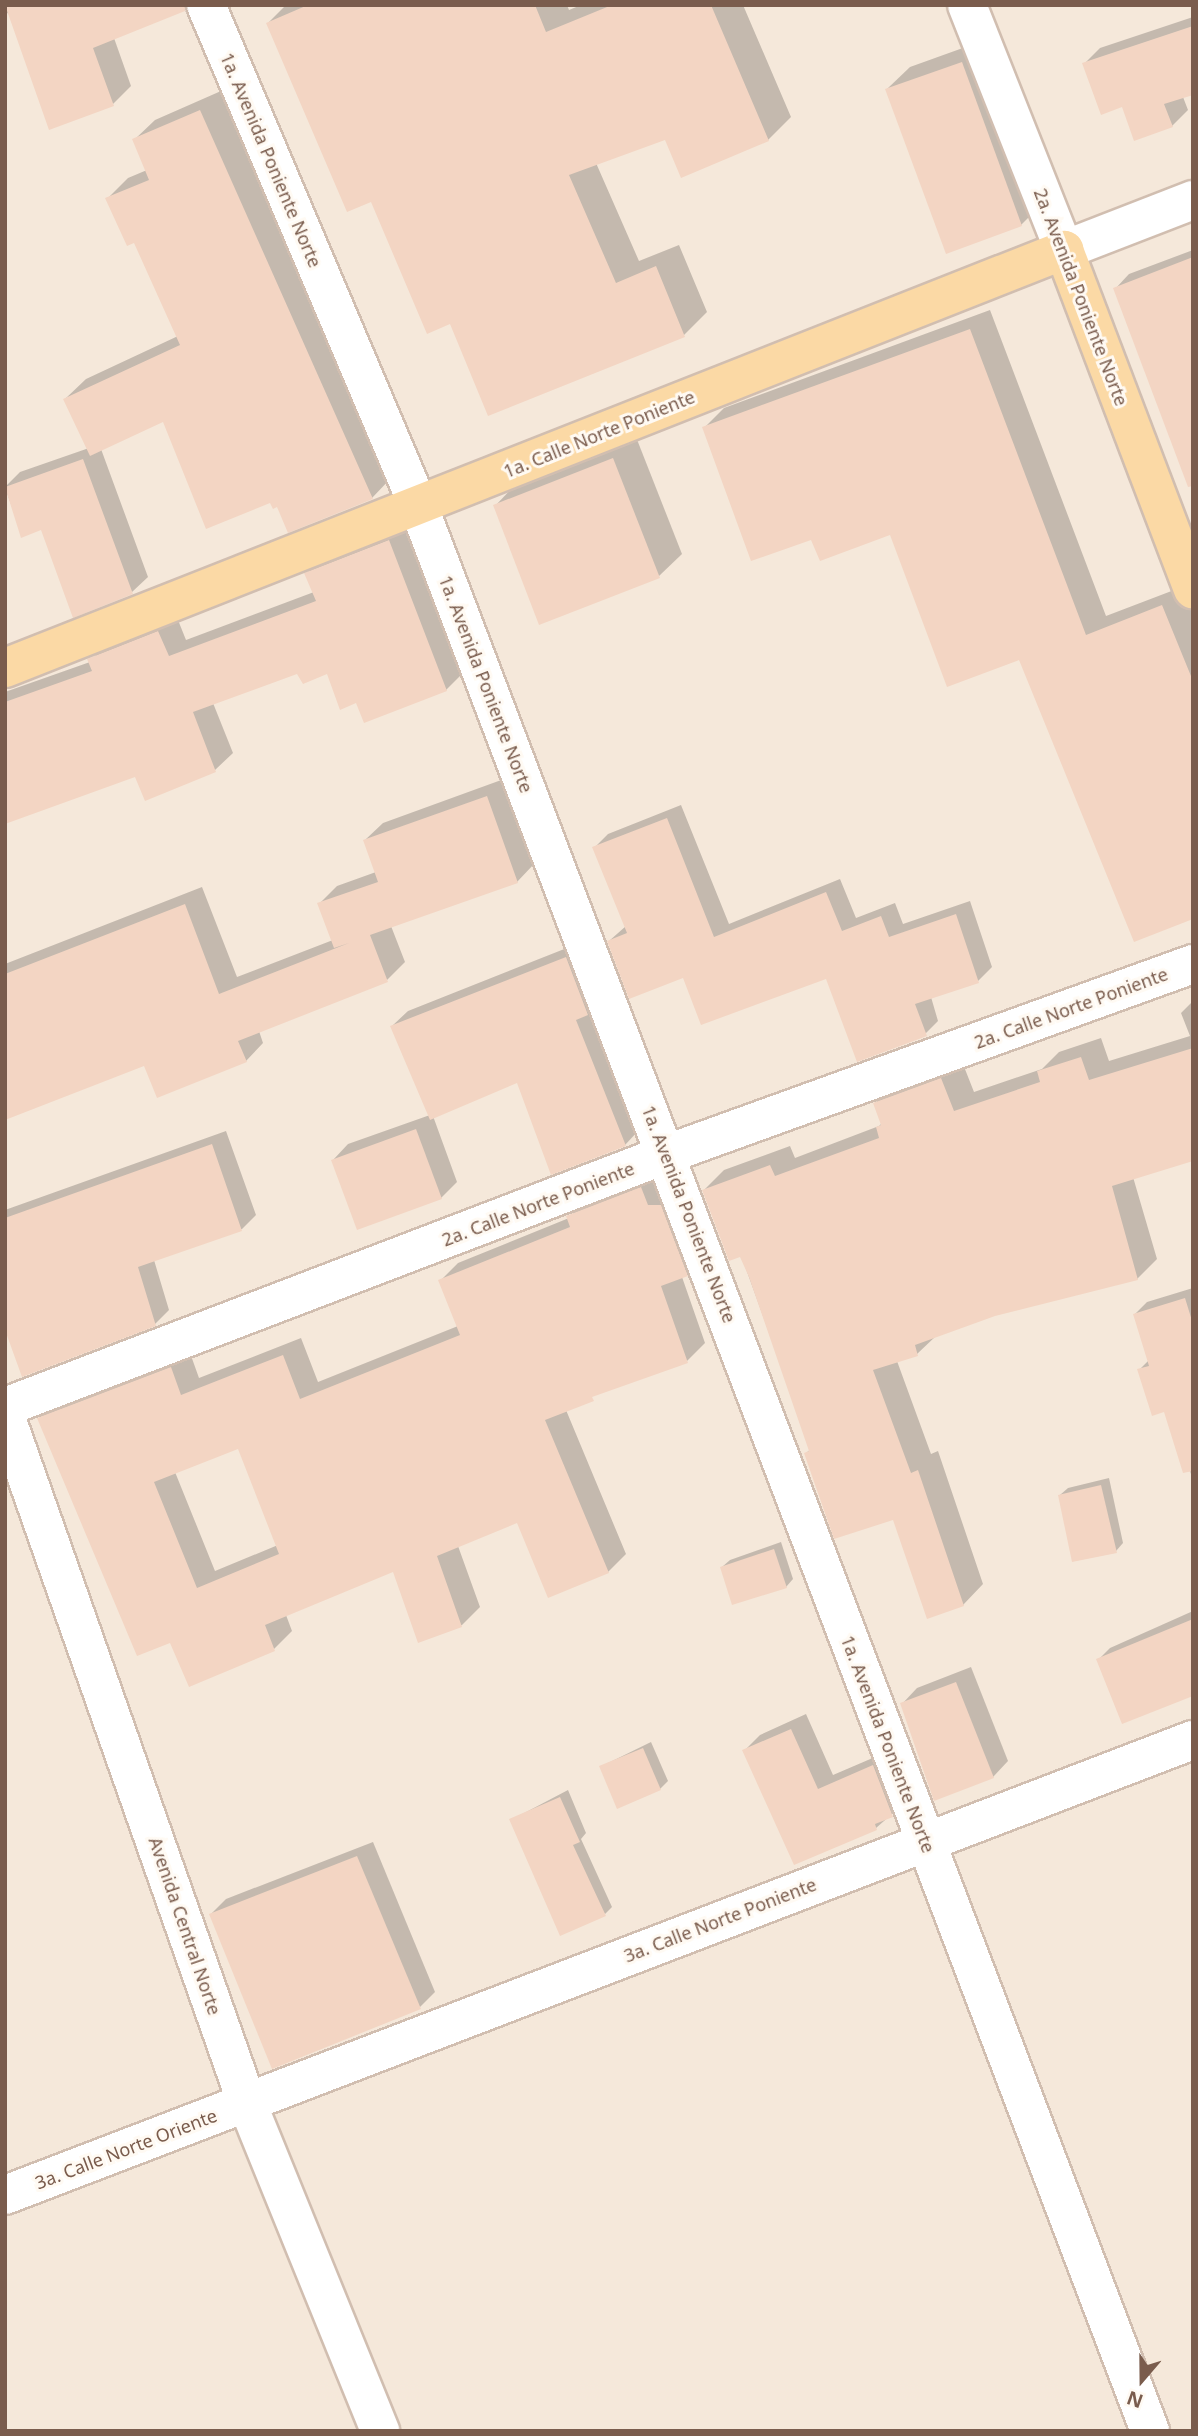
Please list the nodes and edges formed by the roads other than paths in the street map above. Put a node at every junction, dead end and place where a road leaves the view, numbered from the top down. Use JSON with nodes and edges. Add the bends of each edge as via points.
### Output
{"nodes":[{"id":1,"x":206,"y":5,"type":"edge"},
{"id":2,"x":967,"y":5,"type":"edge"},
{"id":3,"x":1193,"y":200,"type":"edge"},
{"id":4,"x":1063,"y":250,"type":"junction"},
{"id":5,"x":418,"y":505,"type":"junction"},
{"id":6,"x":1193,"y":589,"type":"edge"},
{"id":7,"x":5,"y":668,"type":"edge"},
{"id":8,"x":1193,"y":964,"type":"edge"},
{"id":9,"x":667,"y":1154,"type":"junction"},
{"id":10,"x":5,"y":1407,"type":"edge"},
{"id":11,"x":5,"y":1415,"type":"edge"},
{"id":12,"x":1193,"y":1740,"type":"edge"},
{"id":13,"x":925,"y":1841,"type":"junction"},
{"id":14,"x":247,"y":2103,"type":"junction"},
{"id":15,"x":5,"y":2195,"type":"edge"},
{"id":16,"x":380,"y":2431,"type":"edge"},
{"id":17,"x":1150,"y":2431,"type":"edge"}],
"edges":[{"from":1,"to":5,"type":"street","name":"1a. Avenida Poniente Norte"},
{"from":2,"to":4,"type":"street","name":"2a. Avenida Poniente Norte"},
{"from":3,"to":4,"type":"street","name":"1a. Calle Norte Poniente"},
{"from":4,"to":5,"type":"main road","name":"1a. Calle Norte Poniente"},
{"from":4,"to":6,"type":"main road","name":"2a. Avenida Poniente Norte"},
{"from":5,"to":7,"type":"main road","name":"1a. Calle Norte Poniente"},
{"from":5,"to":9,"type":"street","name":"1a. Avenida Poniente Norte"},
{"from":8,"to":9,"type":"street","name":"2a. Calle Norte Poniente"},
{"from":9,"to":10,"type":"street","name":"2a. Calle Norte Poniente"},
{"from":9,"to":13,"type":"street","name":"1a. Avenida Poniente Norte"},
{"from":11,"to":14,"type":"street","name":"Avenida Central Norte"},
{"from":12,"to":13,"type":"street","name":"3a. Calle Norte Poniente"},
{"from":13,"to":14,"type":"street","name":"3a. Calle Norte Poniente"},
{"from":13,"to":17,"type":"street","name":"1a. Avenida Poniente Norte"},
{"from":14,"to":15,"type":"street","name":"3a. Calle Norte Oriente"},
{"from":14,"to":16,"type":"street","name":"Avenida Central Norte"}]}
